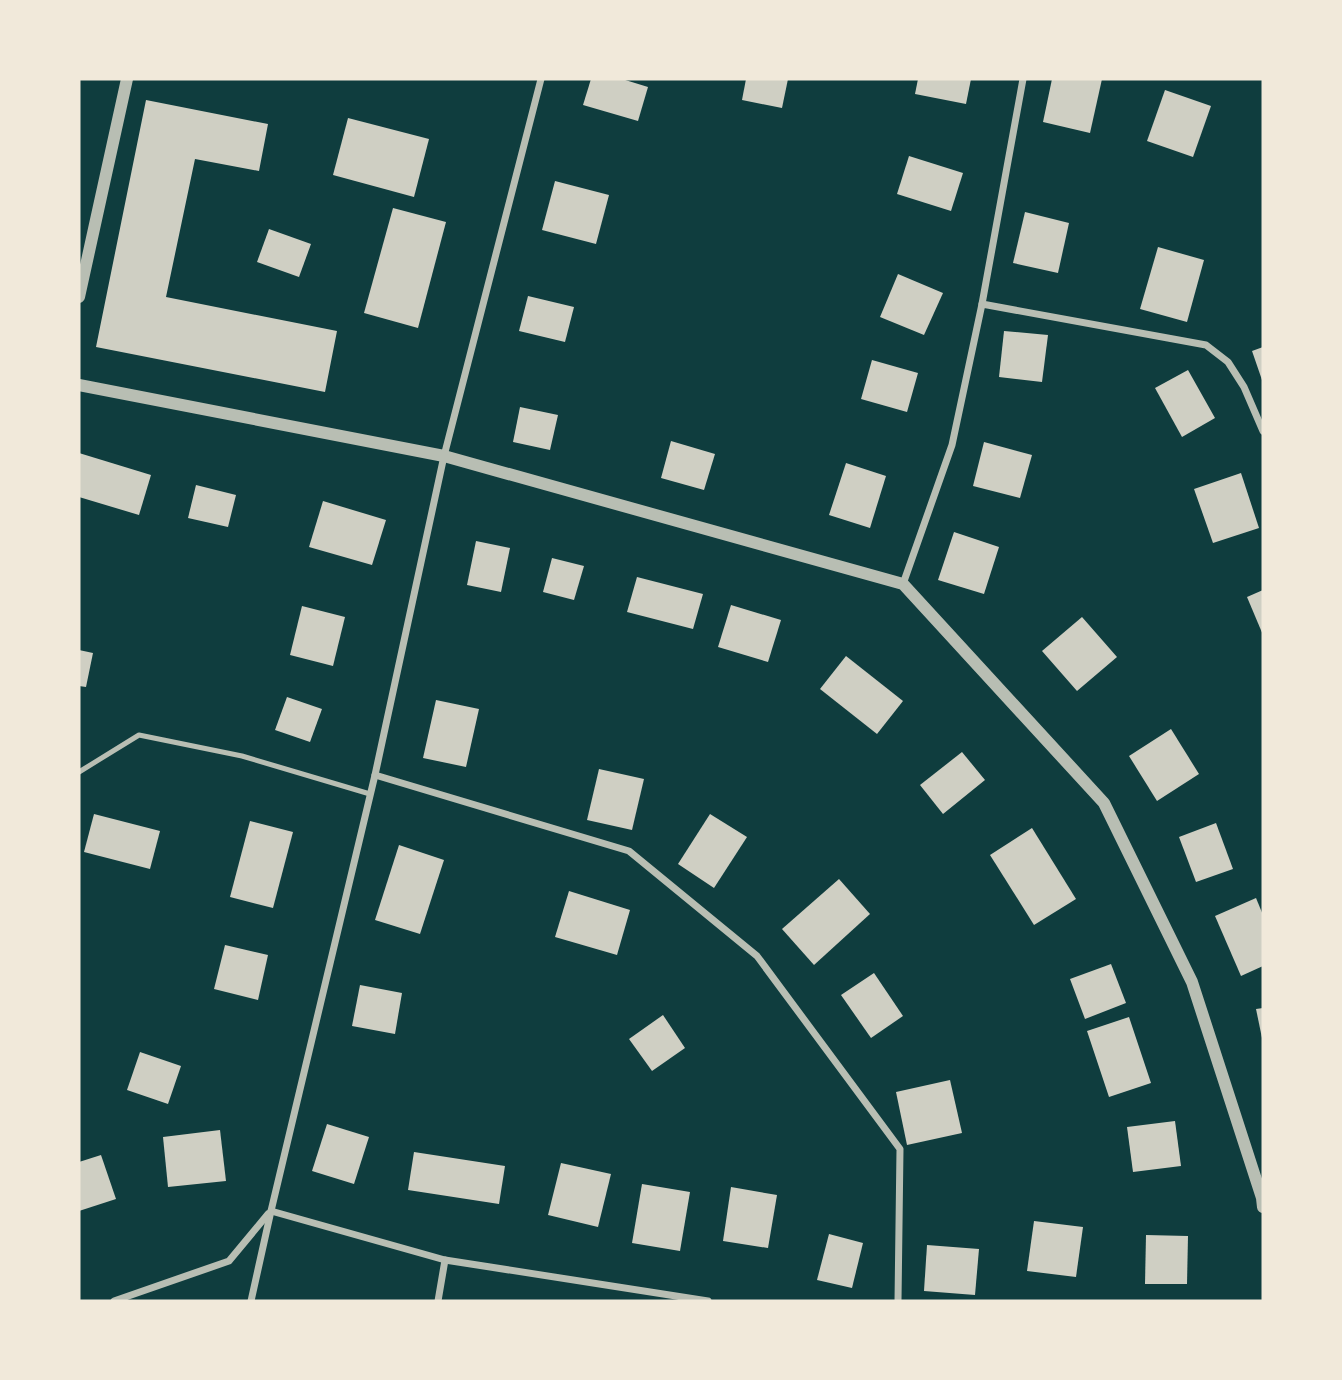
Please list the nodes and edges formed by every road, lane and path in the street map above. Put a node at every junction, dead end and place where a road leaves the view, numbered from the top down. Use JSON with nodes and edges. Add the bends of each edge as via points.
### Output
{"nodes":[{"id":1,"x":127,"y":79,"type":"edge"},
{"id":2,"x":541,"y":79,"type":"edge"},
{"id":3,"x":1023,"y":79,"type":"edge"},
{"id":4,"x":79,"y":297,"type":"edge"},
{"id":5,"x":982,"y":304,"type":"junction"},
{"id":6,"x":79,"y":385,"type":"edge"},
{"id":7,"x":1263,"y":431,"type":"edge"},
{"id":8,"x":444,"y":456,"type":"junction"},
{"id":9,"x":903,"y":584,"type":"junction"},
{"id":10,"x":79,"y":772,"type":"edge"},
{"id":11,"x":375,"y":775,"type":"junction"},
{"id":12,"x":370,"y":794,"type":"junction"},
{"id":13,"x":1263,"y":1207,"type":"edge"},
{"id":14,"x":271,"y":1211,"type":"junction"},
{"id":15,"x":445,"y":1260,"type":"junction"},
{"id":16,"x":114,"y":1301,"type":"edge"},
{"id":17,"x":251,"y":1301,"type":"edge"},
{"id":18,"x":438,"y":1301,"type":"edge"},
{"id":19,"x":708,"y":1301,"type":"edge"},
{"id":20,"x":898,"y":1301,"type":"edge"}],
"edges":[{"from":1,"to":4,"type":"street"},
{"from":2,"to":8,"type":"street"},
{"from":3,"to":5,"type":"street"},
{"from":5,"to":7,"type":"street","via":[[1206,345],[1228,362]]},
{"from":5,"to":9,"type":"street","via":[[951,445]]},
{"from":6,"to":8,"type":"street"},
{"from":8,"to":9,"type":"street"},
{"from":8,"to":11,"type":"street"},
{"from":9,"to":13,"type":"street","via":[[1104,803],[1192,982]]},
{"from":10,"to":12,"type":"lane","via":[[139,735],[242,756]]},
{"from":11,"to":12,"type":"street"},
{"from":11,"to":20,"type":"street","via":[[629,851],[757,956],[900,1149]]},
{"from":12,"to":14,"type":"street"},
{"from":14,"to":15,"type":"street"},
{"from":14,"to":16,"type":"street","via":[[229,1261]]},
{"from":14,"to":17,"type":"street"},
{"from":15,"to":18,"type":"street"},
{"from":15,"to":19,"type":"street"}]}
